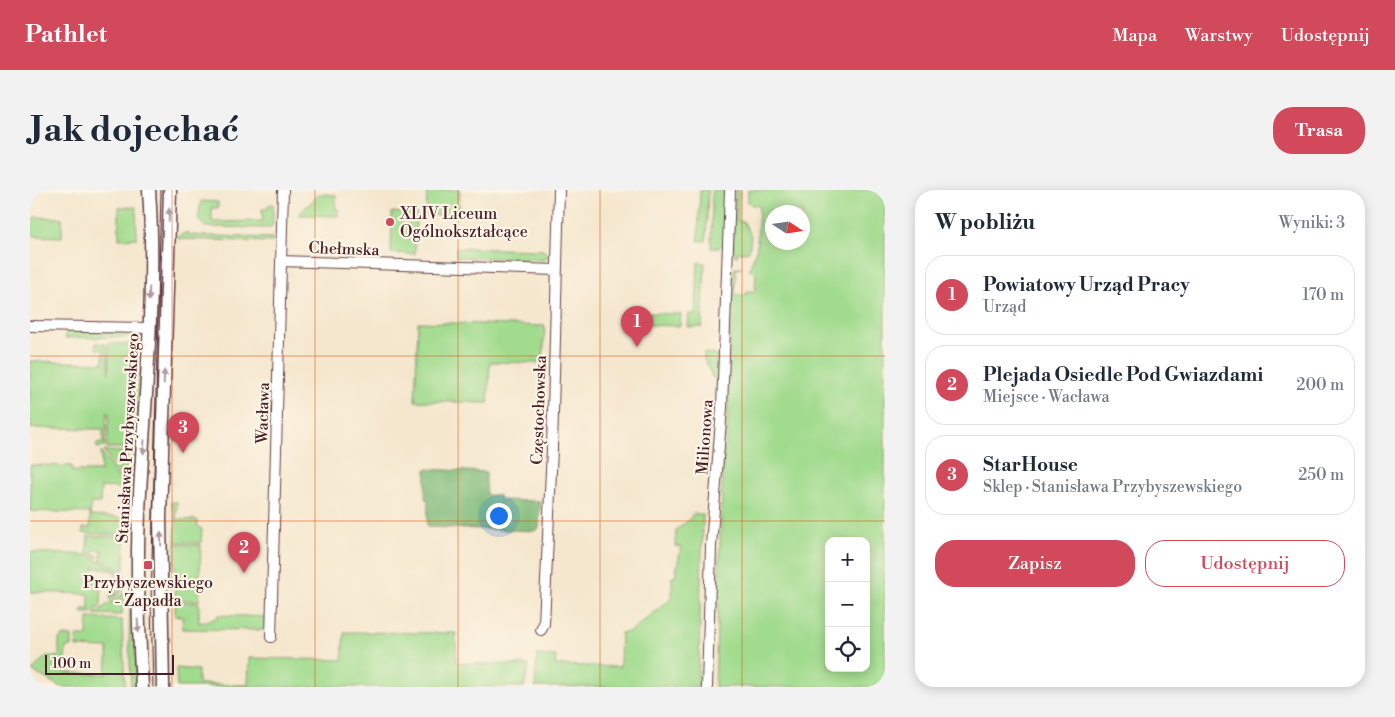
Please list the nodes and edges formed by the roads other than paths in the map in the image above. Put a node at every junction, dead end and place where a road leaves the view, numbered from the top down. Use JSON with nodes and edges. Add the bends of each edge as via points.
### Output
{"nodes":[{"id":1,"x":149,"y":190,"type":"edge"},
{"id":2,"x":170,"y":190,"type":"edge"},
{"id":3,"x":283,"y":190,"type":"edge"},
{"id":4,"x":558,"y":190,"type":"edge"},
{"id":5,"x":730,"y":190,"type":"edge"},
{"id":6,"x":281,"y":261,"type":"junction"},
{"id":7,"x":557,"y":270,"type":"junction"},
{"id":8,"x":30,"y":326,"type":"edge"},
{"id":9,"x":148,"y":328,"type":"junction"},
{"id":10,"x":541,"y":630,"type":"dead end"},
{"id":11,"x":271,"y":638,"type":"dead end"},
{"id":12,"x":142,"y":687,"type":"edge"},
{"id":13,"x":163,"y":687,"type":"edge"},
{"id":14,"x":707,"y":687,"type":"edge"}],
"edges":[{"from":1,"to":9,"type":"main road","name":"Stanisława Przybyszewskiego","one_way":true},
{"from":13,"to":2,"type":"main road","name":"Stanisława Przybyszewskiego","one_way":true,"via":[[160,519]]},
{"from":3,"to":6,"type":"street","name":"Wacława"},
{"from":4,"to":7,"type":"street","name":"Częstochowska"},
{"from":5,"to":14,"type":"street","name":"Milionowa","via":[[722,408],[711,546]]},
{"from":6,"to":7,"type":"street","name":"Chełmska"},
{"from":6,"to":11,"type":"street","name":"Wacława"},
{"from":7,"to":10,"type":"street","name":"Częstochowska","via":[[544,624]]},
{"from":8,"to":9,"type":"street"},
{"from":9,"to":12,"type":"main road","name":"Stanisława Przybyszewskiego","one_way":true,"via":[[137,582]]}]}
